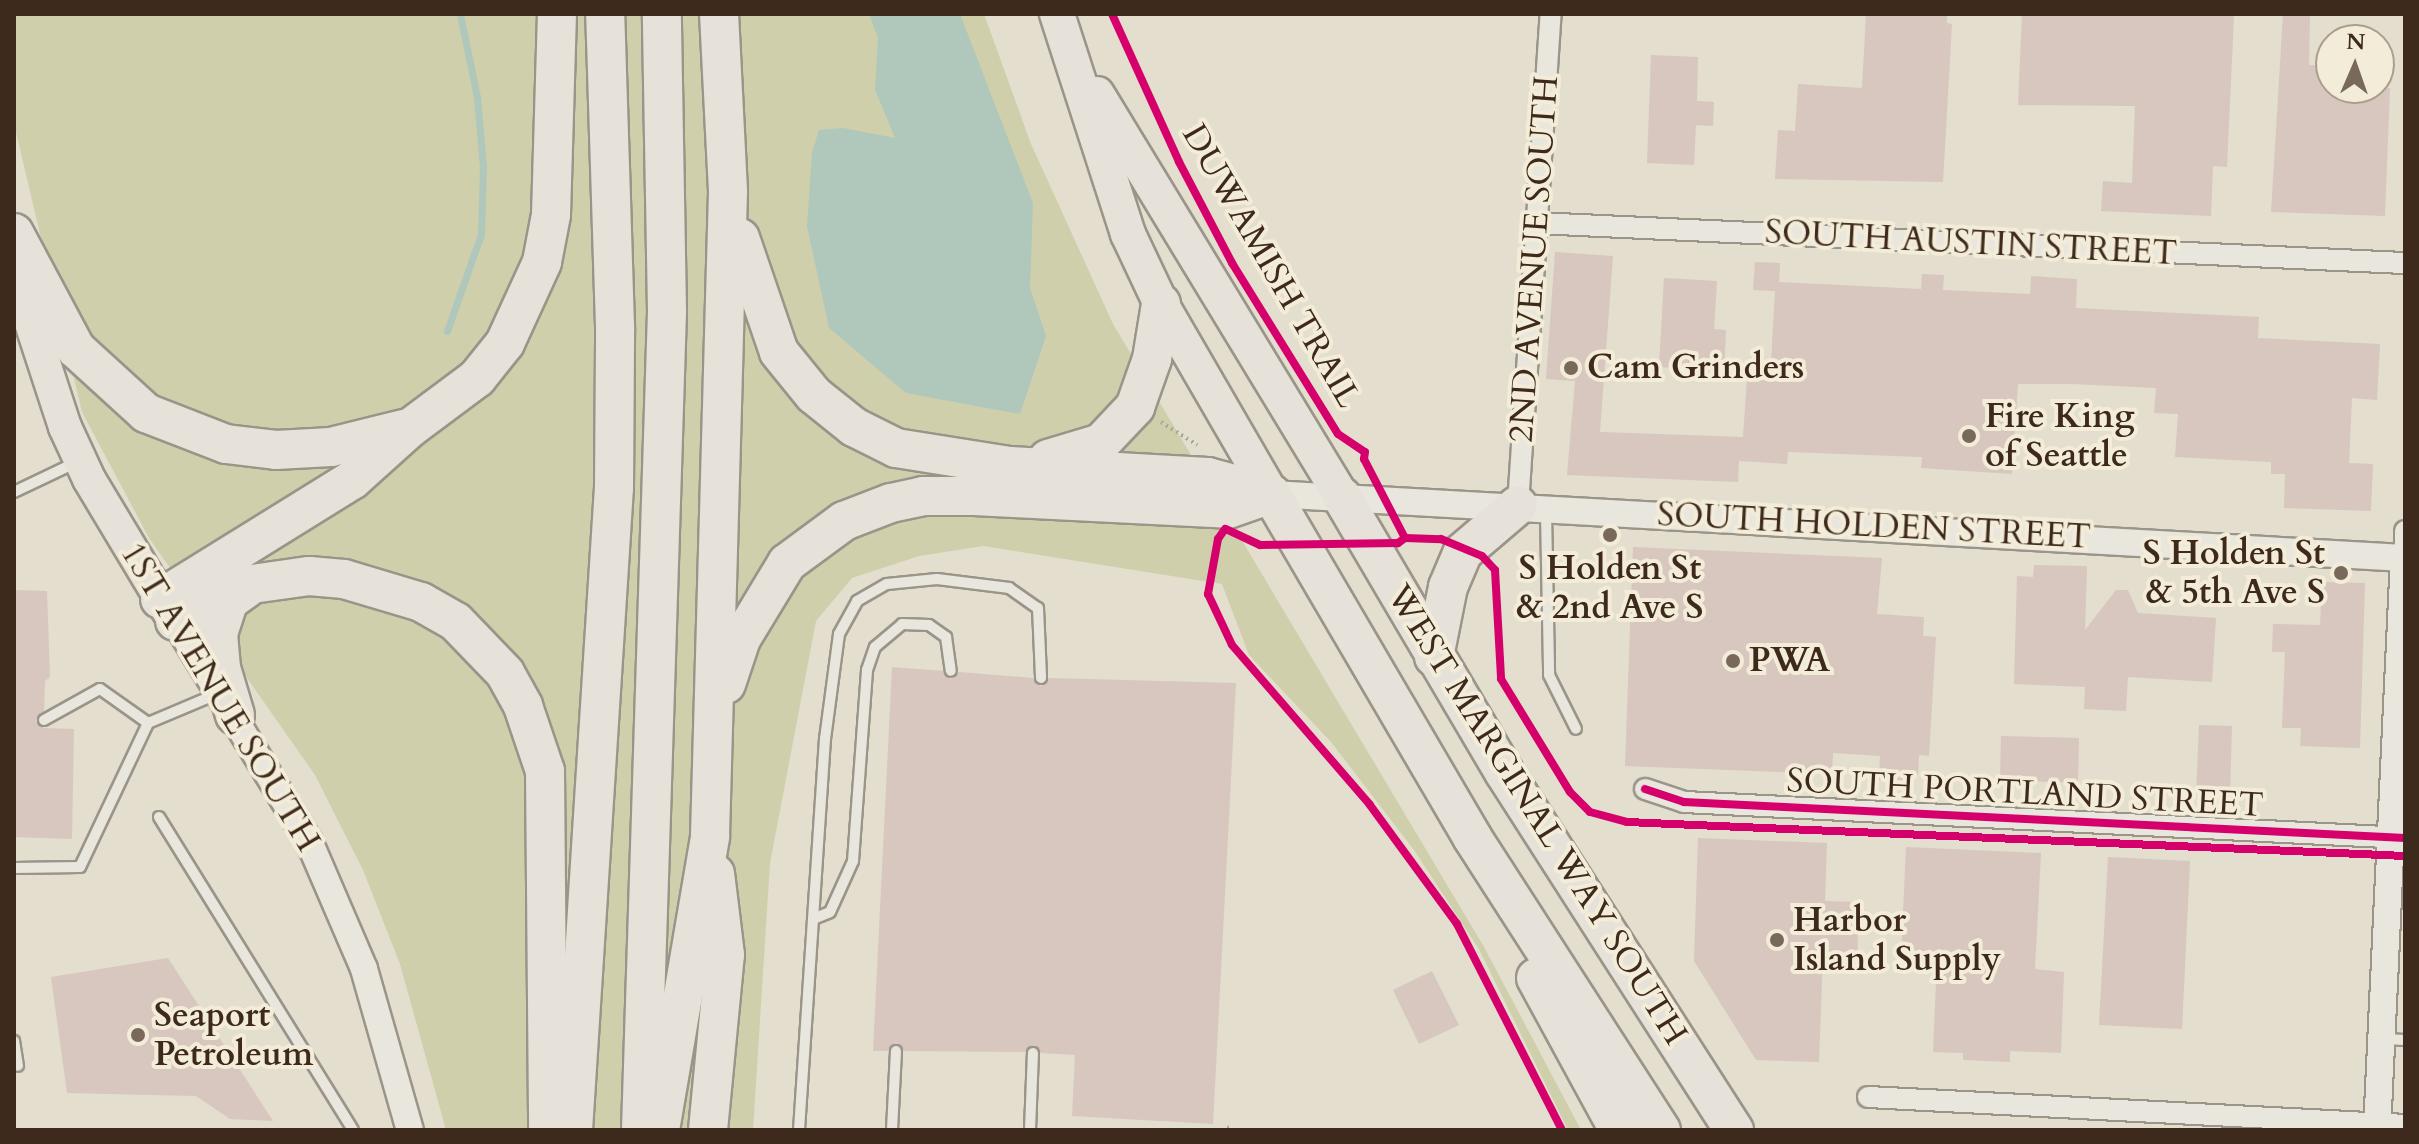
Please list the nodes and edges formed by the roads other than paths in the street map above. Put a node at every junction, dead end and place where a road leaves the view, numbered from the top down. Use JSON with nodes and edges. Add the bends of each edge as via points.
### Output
{"nodes":[{"id":1,"x":557,"y":14,"type":"edge"},
{"id":2,"x":605,"y":14,"type":"edge"},
{"id":3,"x":662,"y":14,"type":"edge"},
{"id":4,"x":719,"y":14,"type":"edge"},
{"id":5,"x":1057,"y":14,"type":"edge"},
{"id":6,"x":1551,"y":14,"type":"edge"},
{"id":7,"x":1069,"y":47,"type":"junction"},
{"id":8,"x":728,"y":191,"type":"junction"},
{"id":9,"x":1536,"y":223,"type":"junction"},
{"id":10,"x":14,"y":233,"type":"edge"},
{"id":11,"x":2405,"y":263,"type":"edge"},
{"id":12,"x":14,"y":271,"type":"edge"},
{"id":13,"x":1161,"y":304,"type":"junction"},
{"id":14,"x":410,"y":428,"type":"junction"},
{"id":15,"x":81,"y":460,"type":"junction"},
{"id":16,"x":1010,"y":466,"type":"junction"},
{"id":17,"x":14,"y":492,"type":"edge"},
{"id":18,"x":1271,"y":494,"type":"junction"},
{"id":19,"x":1342,"y":497,"type":"junction"},
{"id":20,"x":1532,"y":505,"type":"junction"},
{"id":21,"x":2405,"y":531,"type":"edge"},
{"id":22,"x":2405,"y":558,"type":"edge"},
{"id":23,"x":252,"y":584,"type":"junction"},
{"id":24,"x":168,"y":610,"type":"junction"},
{"id":25,"x":1434,"y":657,"type":"junction"},
{"id":26,"x":951,"y":671,"type":"dead end"},
{"id":27,"x":1041,"y":678,"type":"dead end"},
{"id":28,"x":228,"y":704,"type":"junction"},
{"id":29,"x":2401,"y":713,"type":"edge"},
{"id":30,"x":44,"y":720,"type":"dead end"},
{"id":31,"x":715,"y":720,"type":"junction"},
{"id":32,"x":148,"y":723,"type":"junction"},
{"id":33,"x":1576,"y":729,"type":"dead end"},
{"id":34,"x":1645,"y":789,"type":"dead end"},
{"id":35,"x":159,"y":817,"type":"dead end"},
{"id":36,"x":710,"y":836,"type":"junction"},
{"id":37,"x":1472,"y":837,"type":"junction"},
{"id":38,"x":2398,"y":837,"type":"edge"},
{"id":39,"x":14,"y":868,"type":"edge"},
{"id":40,"x":813,"y":919,"type":"junction"},
{"id":41,"x":2393,"y":1039,"type":"edge"},
{"id":42,"x":14,"y":1041,"type":"edge"},
{"id":43,"x":896,"y":1051,"type":"dead end"},
{"id":44,"x":1033,"y":1053,"type":"dead end"},
{"id":45,"x":18,"y":1066,"type":"dead end"},
{"id":46,"x":1868,"y":1097,"type":"dead end"},
{"id":47,"x":2405,"y":1125,"type":"edge"},
{"id":48,"x":2377,"y":1127,"type":"edge"},
{"id":49,"x":1731,"y":1129,"type":"edge"},
{"id":50,"x":353,"y":1130,"type":"edge"},
{"id":51,"x":410,"y":1130,"type":"edge"},
{"id":52,"x":548,"y":1130,"type":"edge"},
{"id":53,"x":573,"y":1130,"type":"edge"},
{"id":54,"x":641,"y":1130,"type":"edge"},
{"id":55,"x":660,"y":1130,"type":"edge"},
{"id":56,"x":708,"y":1130,"type":"edge"},
{"id":57,"x":799,"y":1130,"type":"edge"},
{"id":58,"x":892,"y":1130,"type":"edge"},
{"id":59,"x":1030,"y":1130,"type":"edge"},
{"id":60,"x":1619,"y":1130,"type":"edge"},
{"id":61,"x":1661,"y":1130,"type":"edge"}],
"edges":[{"from":1,"to":14,"type":"highway","via":[[551,215],[538,274],[505,343],[477,378]]},
{"from":2,"to":53,"type":"highway","via":[[615,326],[614,488]]},
{"from":3,"to":54,"type":"highway","via":[[667,311]]},
{"from":4,"to":8,"type":"highway"},
{"from":5,"to":7,"type":"highway","name":"WEST MARGINAL WAY SOUTH"},
{"from":6,"to":9,"type":"street","name":"2ND AVENUE SOUTH"},
{"from":7,"to":13,"type":"highway","name":"WEST MARGINAL WAY SOUTH","via":[[1128,234]]},
{"from":7,"to":19,"type":"highway","name":"WEST MARGINAL WAY SOUTH"},
{"from":8,"to":16,"type":"highway","via":[[753,287],[779,352],[814,395],[854,427],[896,448]]},
{"from":8,"to":31,"type":"highway"},
{"from":9,"to":11,"type":"street","name":"SOUTH AUSTIN STREET"},
{"from":9,"to":20,"type":"street","name":"2ND AVENUE SOUTH"},
{"from":10,"to":14,"type":"highway","via":[[76,349],[146,413],[226,444],[276,450],[331,447]]},
{"from":12,"to":15,"type":"main road","name":"1ST AVENUE SOUTH","via":[[34,344]]},
{"from":13,"to":16,"type":"highway","via":[[1146,378],[1137,403],[1119,427],[1101,443],[1074,454]]},
{"from":13,"to":18,"type":"highway","name":"WEST MARGINAL WAY SOUTH"},
{"from":14,"to":24,"type":"highway","via":[[352,480]]},
{"from":15,"to":17,"type":"lane"},
{"from":15,"to":24,"type":"main road","name":"1ST AVENUE SOUTH"},
{"from":16,"to":18,"type":"highway","via":[[1208,477]]},
{"from":18,"to":19,"type":"street","name":"SOUTH HOLDEN STREET"},
{"from":18,"to":31,"type":"highway","via":[[1228,509],[923,496],[844,521],[787,563],[763,598],[741,639]]},
{"from":18,"to":37,"type":"highway","name":"WEST MARGINAL WAY SOUTH"},
{"from":19,"to":20,"type":"street","name":"SOUTH HOLDEN STREET"},
{"from":19,"to":25,"type":"highway","name":"WEST MARGINAL WAY SOUTH"},
{"from":20,"to":22,"type":"street","name":"SOUTH HOLDEN STREET"},
{"from":20,"to":25,"type":"highway","via":[[1463,552],[1448,587]]},
{"from":20,"to":33,"type":"lane","via":[[1549,675]]},
{"from":21,"to":22,"type":"street"},
{"from":22,"to":29,"type":"street"},
{"from":23,"to":24,"type":"highway"},
{"from":23,"to":28,"type":"highway","via":[[229,601],[218,634]]},
{"from":23,"to":52,"type":"highway","via":[[309,576],[344,579],[421,602],[485,648],[523,706],[545,771],[549,808]]},
{"from":24,"to":28,"type":"street","name":"1ST AVENUE SOUTH"},
{"from":25,"to":49,"type":"highway","name":"WEST MARGINAL WAY SOUTH"},
{"from":26,"to":40,"type":"lane","via":[[946,637],[929,625],[902,624],[875,647],[867,670],[853,861],[830,912]]},
{"from":27,"to":40,"type":"lane","via":[[1038,608],[1009,588],[937,579],[887,584],[857,601],[839,634],[831,669]]},
{"from":28,"to":32,"type":"lane"},
{"from":28,"to":51,"type":"street","name":"1ST AVENUE SOUTH","via":[[303,828],[337,902],[387,1039]]},
{"from":29,"to":38,"type":"street"},
{"from":30,"to":32,"type":"lane","via":[[100,689]]},
{"from":31,"to":36,"type":"highway"},
{"from":32,"to":39,"type":"lane","via":[[80,867]]},
{"from":34,"to":38,"type":"street","name":"SOUTH PORTLAND STREET","via":[[1684,802]]},
{"from":35,"to":50,"type":"lane"},
{"from":36,"to":55,"type":"highway"},
{"from":36,"to":56,"type":"highway","via":[[725,955]]},
{"from":37,"to":60,"type":"highway","via":[[1529,966]]},
{"from":37,"to":61,"type":"highway","name":"WEST MARGINAL WAY SOUTH"},
{"from":38,"to":41,"type":"street"},
{"from":40,"to":57,"type":"lane"},
{"from":41,"to":48,"type":"street"},
{"from":42,"to":45,"type":"lane"},
{"from":43,"to":58,"type":"lane"},
{"from":44,"to":59,"type":"lane"},
{"from":46,"to":48,"type":"street"},
{"from":47,"to":48,"type":"street"}]}
